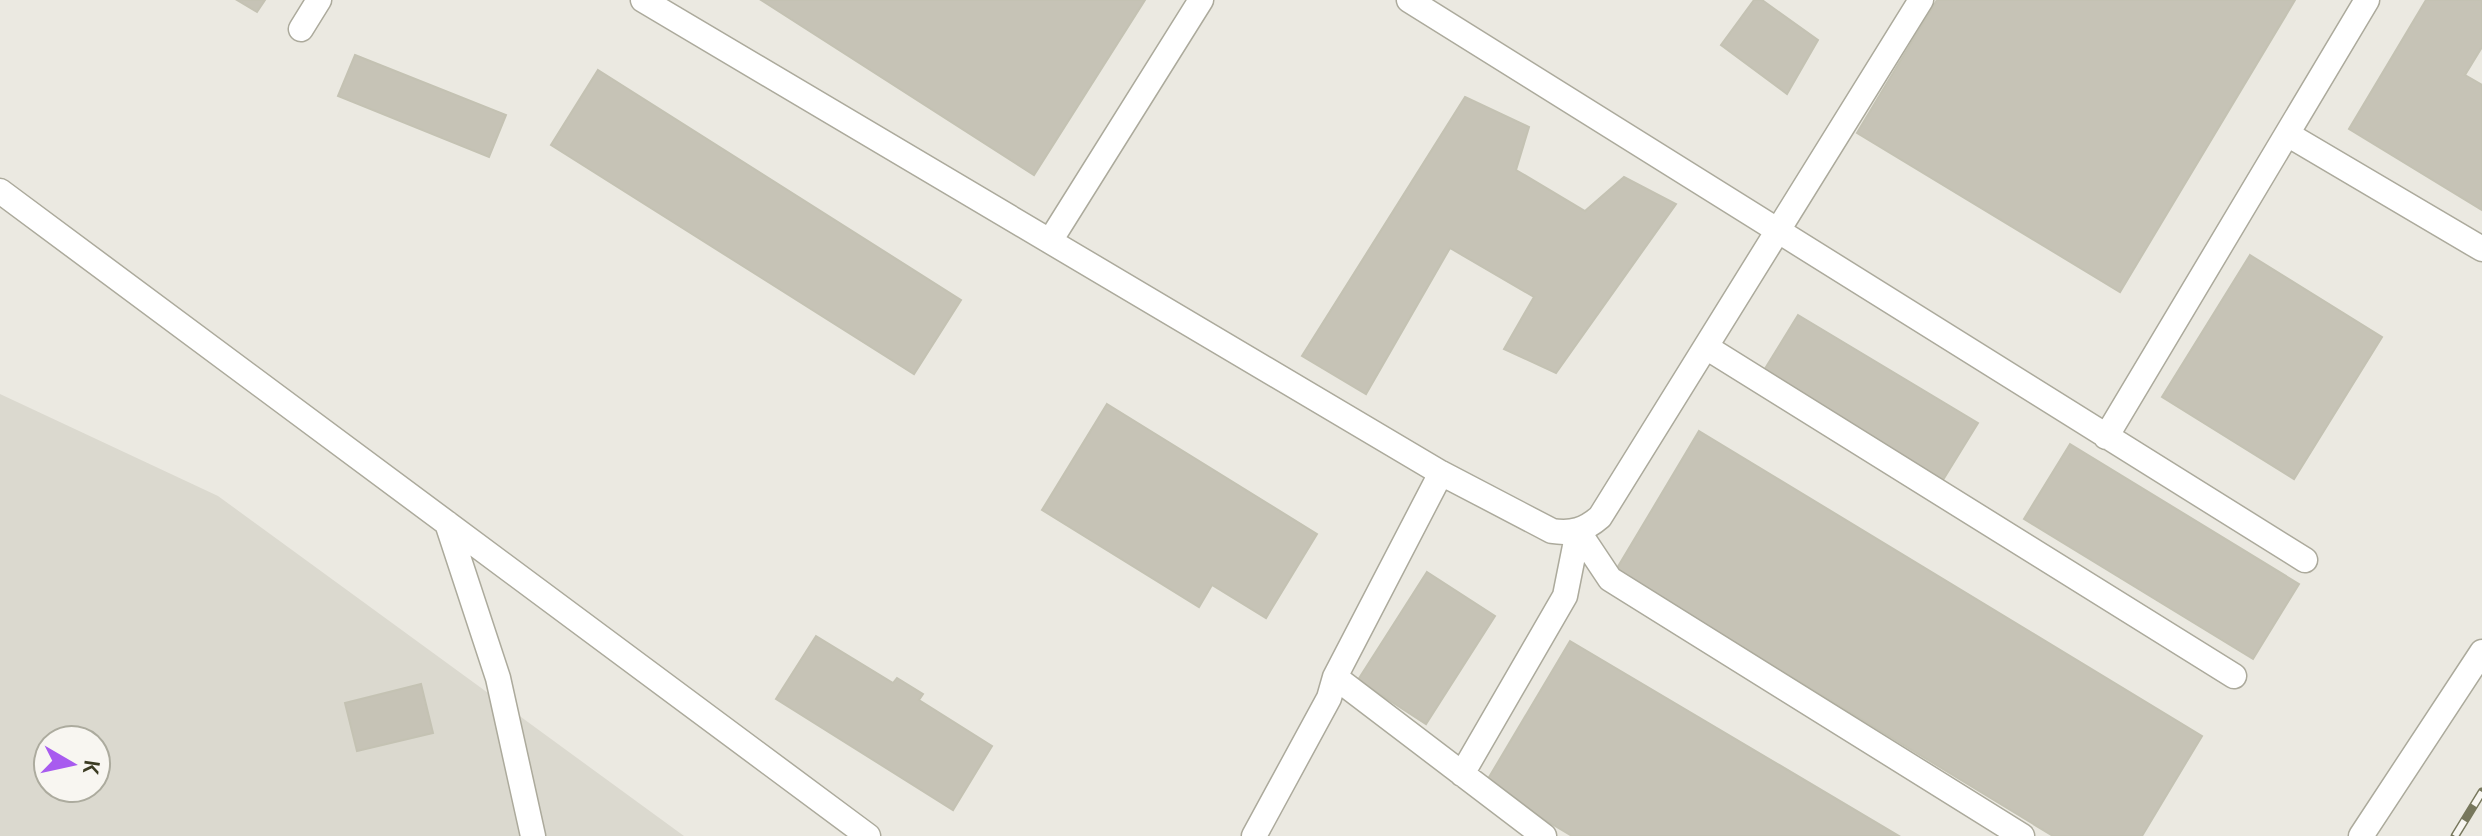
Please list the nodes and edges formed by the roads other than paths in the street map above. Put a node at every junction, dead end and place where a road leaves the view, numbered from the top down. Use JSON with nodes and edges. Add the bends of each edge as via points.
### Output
{"nodes":[{"id":1,"x":319,"y":0,"type":"edge"},
{"id":2,"x":643,"y":0,"type":"edge"},
{"id":3,"x":1201,"y":0,"type":"edge"},
{"id":4,"x":1409,"y":0,"type":"edge"},
{"id":5,"x":1921,"y":0,"type":"edge"},
{"id":6,"x":2367,"y":0,"type":"edge"},
{"id":7,"x":301,"y":29,"type":"dead end"},
{"id":8,"x":2289,"y":135,"type":"junction"},
{"id":9,"x":4,"y":198,"type":"edge"},
{"id":10,"x":1777,"y":232,"type":"junction"},
{"id":11,"x":1050,"y":241,"type":"junction"},
{"id":12,"x":2482,"y":249,"type":"edge"},
{"id":13,"x":1706,"y":347,"type":"junction"},
{"id":14,"x":2106,"y":437,"type":"junction"},
{"id":15,"x":1441,"y":473,"type":"junction"},
{"id":16,"x":447,"y":523,"type":"junction"},
{"id":17,"x":1578,"y":531,"type":"junction"},
{"id":18,"x":2305,"y":560,"type":"dead end"},
{"id":19,"x":2482,"y":652,"type":"edge"},
{"id":20,"x":2234,"y":676,"type":"dead end"},
{"id":21,"x":1335,"y":677,"type":"junction"},
{"id":22,"x":1462,"y":774,"type":"junction"},
{"id":23,"x":533,"y":836,"type":"edge"},
{"id":24,"x":868,"y":836,"type":"edge"},
{"id":25,"x":1254,"y":836,"type":"edge"},
{"id":26,"x":1544,"y":836,"type":"edge"},
{"id":27,"x":2022,"y":836,"type":"edge"},
{"id":28,"x":2361,"y":836,"type":"edge"}],
"edges":[{"from":1,"to":7,"type":"lane"},
{"from":2,"to":11,"type":"lane"},
{"from":3,"to":11,"type":"lane"},
{"from":4,"to":10,"type":"lane"},
{"from":5,"to":10,"type":"lane"},
{"from":6,"to":8,"type":"lane"},
{"from":8,"to":12,"type":"lane"},
{"from":8,"to":14,"type":"lane"},
{"from":9,"to":16,"type":"lane"},
{"from":10,"to":13,"type":"lane"},
{"from":10,"to":14,"type":"lane"},
{"from":11,"to":15,"type":"lane"},
{"from":13,"to":17,"type":"lane","via":[[1600,517]]},
{"from":13,"to":20,"type":"lane"},
{"from":14,"to":18,"type":"lane"},
{"from":15,"to":17,"type":"lane","via":[[1552,531]]},
{"from":15,"to":21,"type":"lane"},
{"from":16,"to":23,"type":"lane","via":[[498,678]]},
{"from":16,"to":24,"type":"lane"},
{"from":17,"to":22,"type":"lane","via":[[1565,596]]},
{"from":17,"to":27,"type":"lane","via":[[1610,579]]},
{"from":19,"to":28,"type":"lane"},
{"from":21,"to":22,"type":"lane"},
{"from":21,"to":25,"type":"lane","via":[[1329,698]]},
{"from":22,"to":26,"type":"lane"}]}
